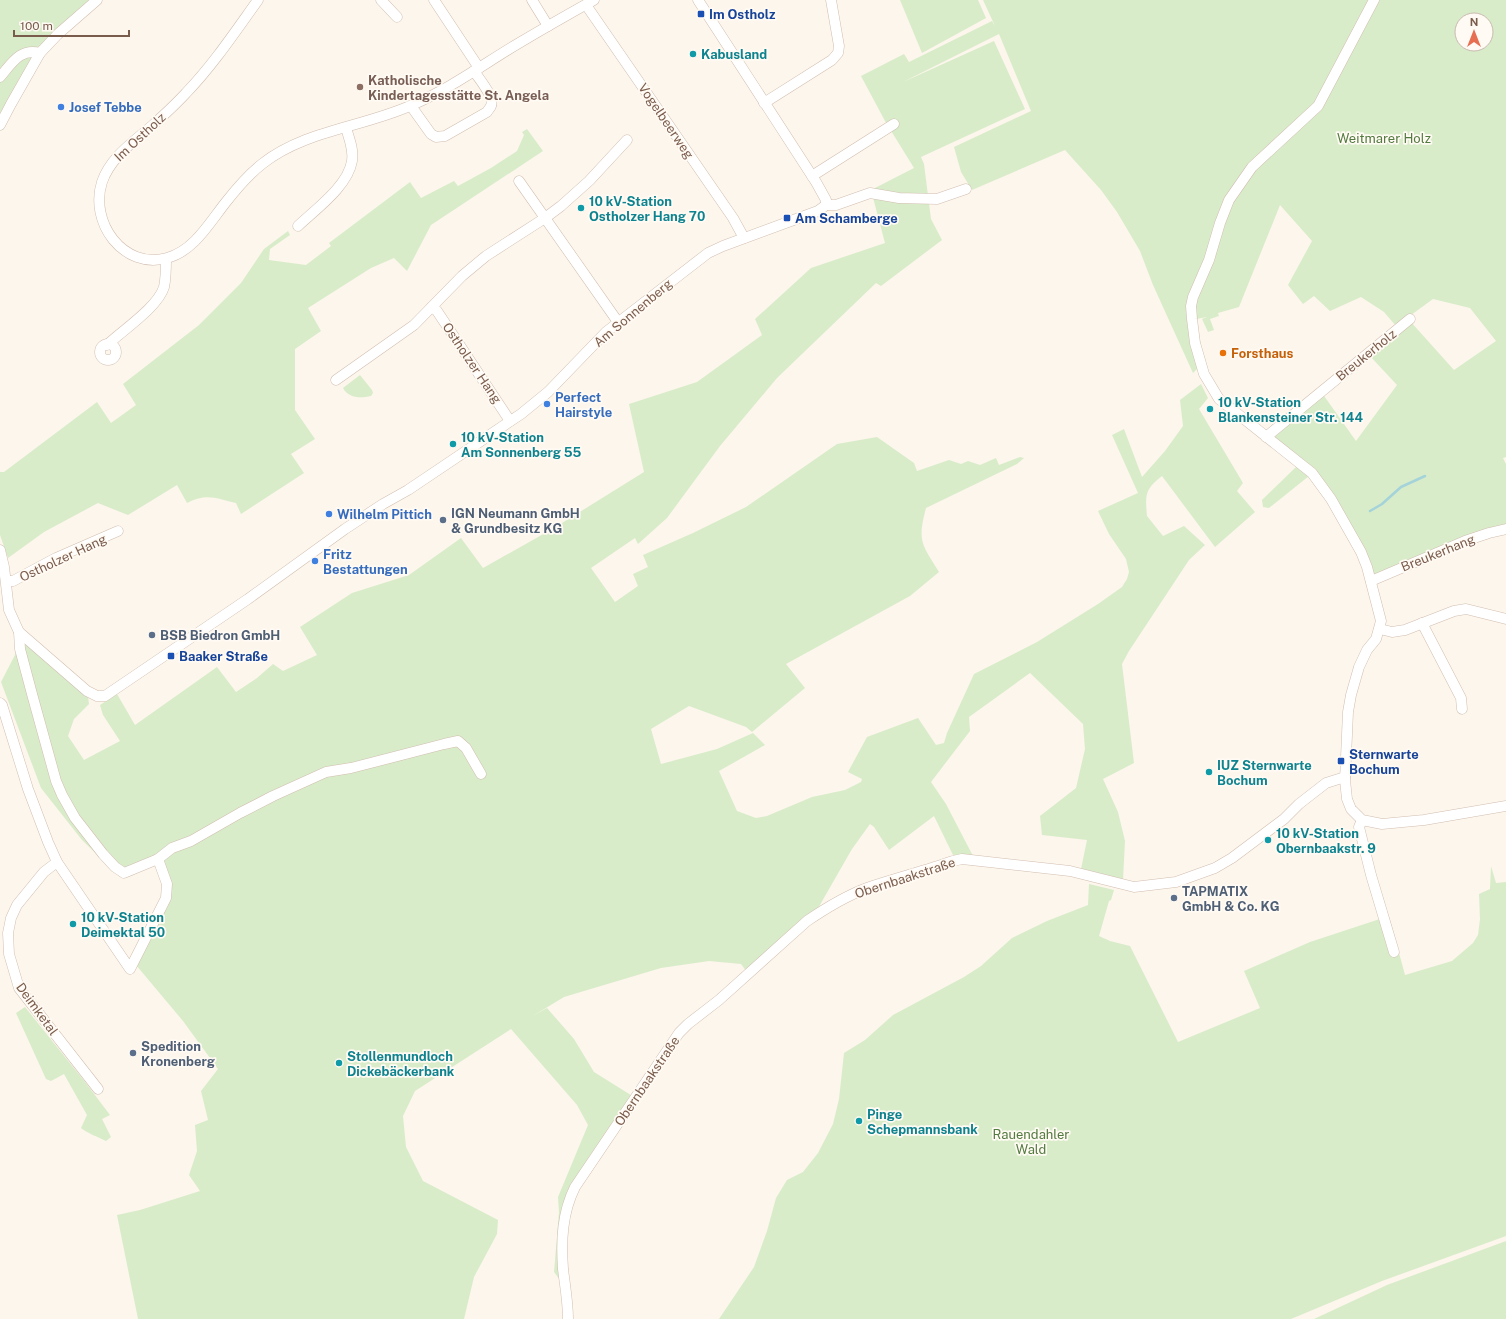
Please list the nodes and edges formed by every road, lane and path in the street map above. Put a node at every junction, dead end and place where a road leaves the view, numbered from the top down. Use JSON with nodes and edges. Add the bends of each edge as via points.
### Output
{"nodes":[{"id":1,"x":97,"y":0,"type":"edge"},
{"id":2,"x":258,"y":0,"type":"edge"},
{"id":3,"x":381,"y":0,"type":"edge"},
{"id":4,"x":434,"y":0,"type":"edge"},
{"id":5,"x":532,"y":0,"type":"edge"},
{"id":6,"x":831,"y":0,"type":"edge"},
{"id":7,"x":1374,"y":0,"type":"edge"},
{"id":8,"x":700,"y":1,"type":"edge"},
{"id":9,"x":590,"y":2,"type":"edge"},
{"id":10,"x":397,"y":17,"type":"dead end"},
{"id":11,"x":548,"y":26,"type":"junction"},
{"id":12,"x":40,"y":53,"type":"junction"},
{"id":13,"x":477,"y":70,"type":"junction"},
{"id":14,"x":0,"y":76,"type":"edge"},
{"id":15,"x":764,"y":103,"type":"junction"},
{"id":16,"x":411,"y":106,"type":"junction"},
{"id":17,"x":894,"y":124,"type":"dead end"},
{"id":18,"x":0,"y":125,"type":"edge"},
{"id":19,"x":346,"y":128,"type":"junction"},
{"id":20,"x":627,"y":140,"type":"dead end"},
{"id":21,"x":812,"y":176,"type":"junction"},
{"id":22,"x":519,"y":181,"type":"dead end"},
{"id":23,"x":966,"y":189,"type":"dead end"},
{"id":24,"x":826,"y":205,"type":"junction"},
{"id":25,"x":545,"y":218,"type":"junction"},
{"id":26,"x":298,"y":226,"type":"dead end"},
{"id":27,"x":744,"y":238,"type":"junction"},
{"id":28,"x":166,"y":259,"type":"junction"},
{"id":29,"x":432,"y":307,"type":"junction"},
{"id":30,"x":1410,"y":319,"type":"dead end"},
{"id":31,"x":618,"y":322,"type":"junction"},
{"id":32,"x":108,"y":344,"type":"dead end"},
{"id":33,"x":336,"y":380,"type":"dead end"},
{"id":34,"x":510,"y":421,"type":"junction"},
{"id":35,"x":1266,"y":437,"type":"junction"},
{"id":36,"x":1506,"y":529,"type":"edge"},
{"id":37,"x":118,"y":531,"type":"dead end"},
{"id":38,"x":0,"y":550,"type":"edge"},
{"id":39,"x":7,"y":582,"type":"junction"},
{"id":40,"x":1370,"y":582,"type":"junction"},
{"id":41,"x":1503,"y":618,"type":"edge"},
{"id":42,"x":1422,"y":623,"type":"junction"},
{"id":43,"x":1506,"y":628,"type":"edge"},
{"id":44,"x":1380,"y":629,"type":"junction"},
{"id":45,"x":19,"y":632,"type":"junction"},
{"id":46,"x":0,"y":703,"type":"edge"},
{"id":47,"x":1462,"y":709,"type":"dead end"},
{"id":48,"x":481,"y":774,"type":"dead end"},
{"id":49,"x":1345,"y":777,"type":"junction"},
{"id":50,"x":1506,"y":806,"type":"edge"},
{"id":51,"x":1362,"y":820,"type":"junction"},
{"id":52,"x":158,"y":859,"type":"junction"},
{"id":53,"x":57,"y":862,"type":"junction"},
{"id":54,"x":1394,"y":952,"type":"dead end"},
{"id":55,"x":98,"y":1089,"type":"dead end"},
{"id":56,"x":568,"y":1319,"type":"edge"}],
"edges":[{"from":1,"to":12,"type":"street"},
{"from":2,"to":28,"type":"street","name":"Im Ostholz","via":[[200,78],[122,152],[110,166],[102,183],[100,210],[114,242],[125,252],[136,257]]},
{"from":3,"to":10,"type":"street"},
{"from":4,"to":13,"type":"street"},
{"from":5,"to":11,"type":"street"},
{"from":6,"to":15,"type":"street","via":[[839,46],[838,54]]},
{"from":7,"to":35,"type":"street","via":[[1318,106],[1252,167],[1237,186],[1226,208],[1209,260],[1193,297],[1195,343],[1200,365],[1208,382],[1222,403]]},
{"from":8,"to":15,"type":"street"},
{"from":9,"to":11,"type":"street","name":"Im Ostholz"},
{"from":9,"to":27,"type":"street","name":"Vogelbeerweg"},
{"from":11,"to":13,"type":"street","name":"Im Ostholz"},
{"from":12,"to":14,"type":"street","via":[[32,51],[16,57]]},
{"from":12,"to":18,"type":"street"},
{"from":13,"to":16,"type":"street","name":"Im Ostholz"},
{"from":13,"to":16,"type":"street","via":[[490,94],[491,106],[487,112],[445,136],[436,137],[431,134]]},
{"from":15,"to":21,"type":"street"},
{"from":16,"to":19,"type":"street","name":"Im Ostholz"},
{"from":17,"to":21,"type":"street"},
{"from":19,"to":26,"type":"street","via":[[352,156],[347,175]]},
{"from":19,"to":28,"type":"street","name":"Im Ostholz","via":[[300,143],[263,163],[243,180],[192,244]]},
{"from":20,"to":25,"type":"street","name":"Ostholzer Hang","via":[[589,182]]},
{"from":21,"to":24,"type":"street","via":[[824,195]]},
{"from":22,"to":25,"type":"street"},
{"from":23,"to":24,"type":"street","name":"Am Sonnenberg","via":[[937,199],[899,198],[870,193],[836,205]]},
{"from":24,"to":27,"type":"street","name":"Am Sonnenberg","via":[[818,211]]},
{"from":25,"to":29,"type":"street","name":"Ostholzer Hang","via":[[474,265]]},
{"from":25,"to":31,"type":"street"},
{"from":27,"to":31,"type":"street","name":"Am Sonnenberg","via":[[708,253]]},
{"from":28,"to":32,"type":"street","via":[[165,279],[159,298]]},
{"from":29,"to":33,"type":"street","name":"Ostholzer Hang","via":[[408,330]]},
{"from":29,"to":34,"type":"street","name":"Ostholzer Hang","via":[[466,353]]},
{"from":30,"to":35,"type":"street","name":"Breukerholz"},
{"from":31,"to":34,"type":"street","name":"Am Sonnenberg","via":[[548,392]]},
{"from":34,"to":45,"type":"street","name":"Am Sonnenberg","via":[[345,529],[109,694],[101,696],[87,691]]},
{"from":35,"to":40,"type":"street","via":[[1312,473],[1321,484],[1361,552]]},
{"from":36,"to":40,"type":"street","name":"Breukerhang","via":[[1465,541]]},
{"from":37,"to":39,"type":"street","name":"Ostholzer Hang","via":[[56,558],[14,581]]},
{"from":38,"to":39,"type":"street","name":"Am Sonnenberg"},
{"from":39,"to":45,"type":"street","name":"Am Sonnenberg","via":[[10,610]]},
{"from":40,"to":44,"type":"street","via":[[1381,621]]},
{"from":41,"to":42,"type":"street","via":[[1466,609]]},
{"from":41,"to":43,"type":"street"},
{"from":42,"to":44,"type":"street","via":[[1392,632]]},
{"from":42,"to":47,"type":"street","via":[[1462,698]]},
{"from":44,"to":49,"type":"street","via":[[1363,656],[1351,695]]},
{"from":45,"to":52,"type":"street","via":[[20,649],[56,781],[75,818],[115,867],[124,873]]},
{"from":46,"to":53,"type":"street","via":[[28,789]]},
{"from":48,"to":52,"type":"street","via":[[466,748],[458,741],[326,772],[240,812],[191,841],[172,848]]},
{"from":49,"to":51,"type":"street","via":[[1347,799],[1351,809]]},
{"from":49,"to":56,"type":"street","name":"Obernbaakstraße","via":[[1326,783],[1232,858],[1215,868],[1176,882],[1134,887],[1063,870],[962,859],[868,888],[829,906],[688,1024],[575,1187],[566,1210],[562,1238]]},
{"from":50,"to":51,"type":"street","via":[[1410,822],[1382,824]]},
{"from":51,"to":54,"type":"street","via":[[1359,827],[1386,938]]},
{"from":52,"to":53,"type":"street","via":[[167,884],[166,898],[130,969]]},
{"from":53,"to":55,"type":"street","name":"Deimketal","via":[[44,872],[17,905],[8,933],[8,954],[19,988]]}]}
